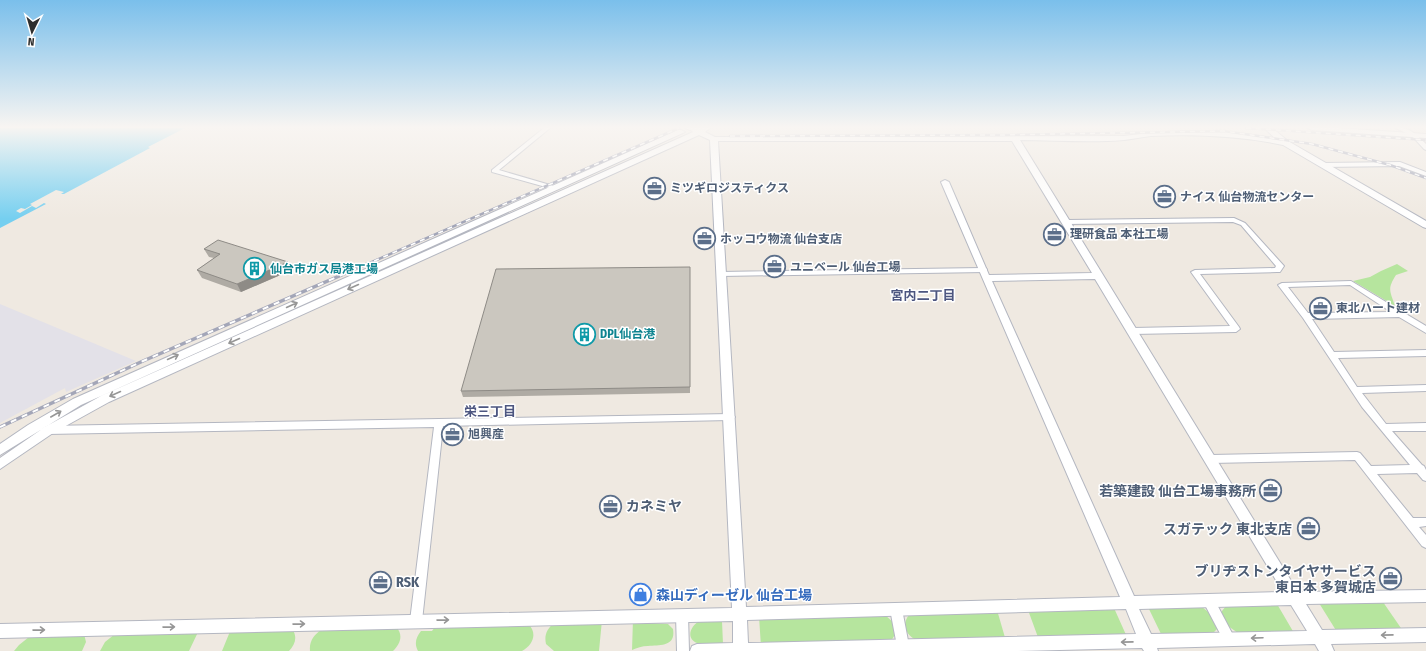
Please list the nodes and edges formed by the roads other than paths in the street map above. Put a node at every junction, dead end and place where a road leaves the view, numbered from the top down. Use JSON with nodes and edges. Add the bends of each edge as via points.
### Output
{"nodes":[{"id":1,"x":509,"y":158,"type":"edge"},
{"id":2,"x":624,"y":158,"type":"edge"},
{"id":3,"x":628,"y":158,"type":"edge"},
{"id":4,"x":715,"y":158,"type":"edge"},
{"id":5,"x":1027,"y":158,"type":"edge"},
{"id":6,"x":1312,"y":158,"type":"edge"},
{"id":7,"x":1323,"y":165,"type":"junction"},
{"id":8,"x":1426,"y":174,"type":"edge"},
{"id":9,"x":945,"y":182,"type":"dead end"},
{"id":10,"x":555,"y":188,"type":"junction"},
{"id":11,"x":1066,"y":222,"type":"junction"},
{"id":12,"x":1426,"y":226,"type":"edge"},
{"id":13,"x":425,"y":251,"type":"junction"},
{"id":14,"x":721,"y":274,"type":"junction"},
{"id":15,"x":985,"y":274,"type":"junction"},
{"id":16,"x":1100,"y":276,"type":"junction"},
{"id":17,"x":1402,"y":314,"type":"junction"},
{"id":18,"x":1306,"y":316,"type":"junction"},
{"id":19,"x":1426,"y":330,"type":"edge"},
{"id":20,"x":1133,"y":331,"type":"junction"},
{"id":21,"x":1417,"y":354,"type":"junction"},
{"id":22,"x":1426,"y":354,"type":"edge"},
{"id":23,"x":1332,"y":355,"type":"junction"},
{"id":24,"x":1426,"y":360,"type":"edge"},
{"id":25,"x":1426,"y":388,"type":"edge"},
{"id":26,"x":1355,"y":390,"type":"junction"},
{"id":27,"x":730,"y":417,"type":"junction"},
{"id":28,"x":439,"y":423,"type":"junction"},
{"id":29,"x":1426,"y":427,"type":"edge"},
{"id":30,"x":32,"y":428,"type":"junction"},
{"id":31,"x":1384,"y":428,"type":"junction"},
{"id":32,"x":49,"y":430,"type":"junction"},
{"id":33,"x":0,"y":450,"type":"edge"},
{"id":34,"x":1211,"y":459,"type":"junction"},
{"id":35,"x":0,"y":464,"type":"edge"},
{"id":36,"x":1422,"y":469,"type":"edge"},
{"id":37,"x":1368,"y":470,"type":"junction"},
{"id":38,"x":1426,"y":477,"type":"edge"},
{"id":39,"x":1426,"y":522,"type":"edge"},
{"id":40,"x":1410,"y":523,"type":"junction"},
{"id":41,"x":1426,"y":543,"type":"edge"},
{"id":42,"x":1426,"y":596,"type":"edge"},
{"id":43,"x":1295,"y":598,"type":"junction"},
{"id":44,"x":1209,"y":600,"type":"junction"},
{"id":45,"x":1130,"y":603,"type":"junction"},
{"id":46,"x":896,"y":609,"type":"junction"},
{"id":47,"x":740,"y":614,"type":"junction"},
{"id":48,"x":682,"y":615,"type":"junction"},
{"id":49,"x":416,"y":621,"type":"junction"},
{"id":50,"x":0,"y":631,"type":"edge"},
{"id":51,"x":1426,"y":634,"type":"edge"},
{"id":52,"x":1319,"y":637,"type":"junction"},
{"id":53,"x":1229,"y":639,"type":"junction"},
{"id":54,"x":903,"y":646,"type":"junction"},
{"id":55,"x":1149,"y":646,"type":"edge"},
{"id":56,"x":741,"y":650,"type":"edge"},
{"id":57,"x":683,"y":651,"type":"edge"},
{"id":58,"x":696,"y":651,"type":"edge"},
{"id":59,"x":1327,"y":651,"type":"edge"}],
"edges":[{"from":1,"to":10,"type":"street","via":[[494,171]]},
{"from":2,"to":10,"type":"street"},
{"from":3,"to":13,"type":"street"},
{"from":4,"to":14,"type":"street"},
{"from":5,"to":11,"type":"street"},
{"from":6,"to":7,"type":"street"},
{"from":7,"to":8,"type":"street","via":[[1400,164]]},
{"from":7,"to":12,"type":"street"},
{"from":9,"to":15,"type":"street"},
{"from":10,"to":13,"type":"street"},
{"from":11,"to":16,"type":"street"},
{"from":11,"to":20,"type":"street","via":[[1234,220],[1243,224],[1280,266],[1277,270],[1195,272],[1236,329]]},
{"from":30,"to":13,"type":"street","one_way":true,"via":[[77,402]]},
{"from":13,"to":32,"type":"street","one_way":true,"via":[[105,398]]},
{"from":14,"to":15,"type":"street"},
{"from":14,"to":27,"type":"street"},
{"from":15,"to":16,"type":"street"},
{"from":15,"to":45,"type":"street"},
{"from":16,"to":20,"type":"street"},
{"from":17,"to":18,"type":"street"},
{"from":17,"to":18,"type":"street","via":[[1351,283],[1282,285]]},
{"from":17,"to":19,"type":"street"},
{"from":18,"to":23,"type":"street"},
{"from":20,"to":34,"type":"street"},
{"from":21,"to":22,"type":"street"},
{"from":21,"to":23,"type":"street"},
{"from":21,"to":24,"type":"street"},
{"from":23,"to":26,"type":"street"},
{"from":25,"to":26,"type":"street"},
{"from":26,"to":31,"type":"street"},
{"from":27,"to":28,"type":"street"},
{"from":27,"to":47,"type":"street"},
{"from":28,"to":32,"type":"street"},
{"from":28,"to":49,"type":"street"},
{"from":29,"to":31,"type":"street"},
{"from":30,"to":32,"type":"street"},
{"from":30,"to":33,"type":"street"},
{"from":31,"to":36,"type":"street"},
{"from":32,"to":35,"type":"street"},
{"from":34,"to":37,"type":"street","via":[[1357,456]]},
{"from":34,"to":43,"type":"street"},
{"from":36,"to":37,"type":"street"},
{"from":36,"to":38,"type":"street"},
{"from":37,"to":40,"type":"street"},
{"from":39,"to":40,"type":"street"},
{"from":40,"to":41,"type":"street"},
{"from":42,"to":43,"type":"street"},
{"from":43,"to":44,"type":"street"},
{"from":43,"to":52,"type":"street"},
{"from":44,"to":45,"type":"street"},
{"from":44,"to":53,"type":"street"},
{"from":45,"to":46,"type":"street"},
{"from":45,"to":55,"type":"street"},
{"from":46,"to":47,"type":"street"},
{"from":46,"to":54,"type":"street"},
{"from":47,"to":48,"type":"street"},
{"from":47,"to":56,"type":"street"},
{"from":49,"to":48,"type":"street","one_way":true},
{"from":48,"to":57,"type":"street"},
{"from":50,"to":49,"type":"street","one_way":true},
{"from":51,"to":52,"type":"street","one_way":true},
{"from":52,"to":53,"type":"street","one_way":true},
{"from":52,"to":59,"type":"street"},
{"from":53,"to":55,"type":"street"},
{"from":55,"to":54,"type":"street","one_way":true},
{"from":54,"to":56,"type":"street"},
{"from":56,"to":58,"type":"street"}]}
